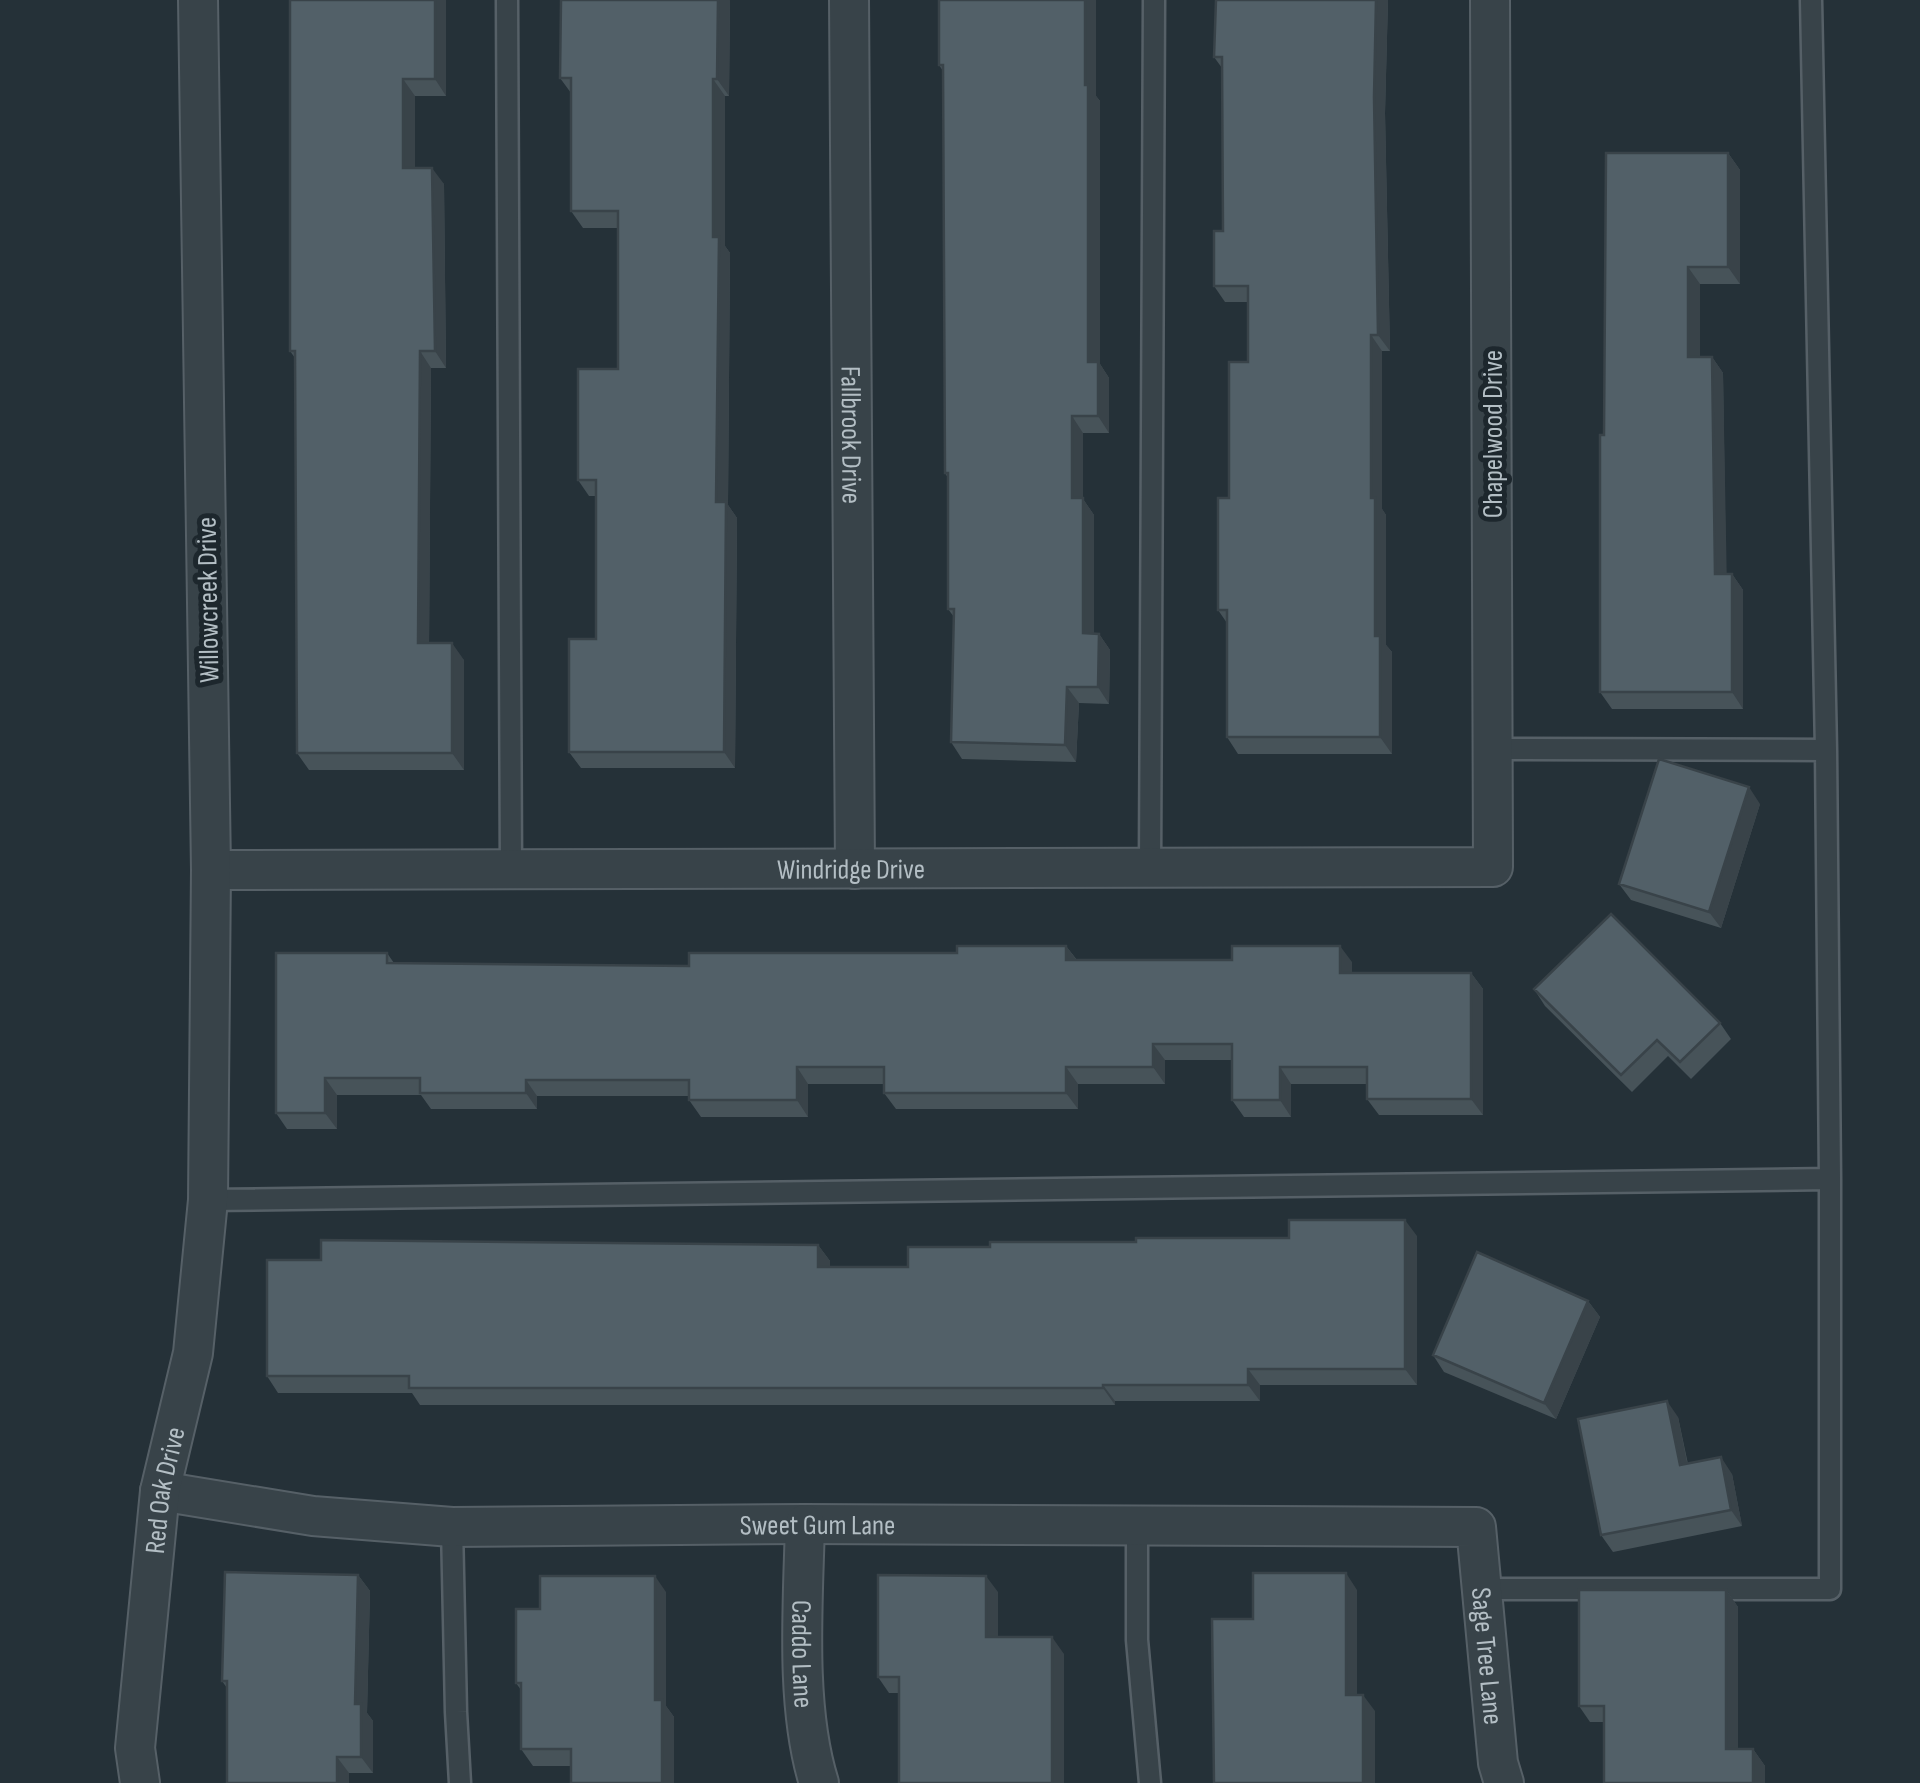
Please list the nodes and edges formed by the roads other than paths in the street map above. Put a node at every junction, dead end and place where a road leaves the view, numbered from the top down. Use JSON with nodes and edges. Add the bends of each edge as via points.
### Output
{"nodes":[{"id":1,"x":198,"y":0,"type":"edge"},
{"id":2,"x":507,"y":0,"type":"edge"},
{"id":3,"x":848,"y":0,"type":"edge"},
{"id":4,"x":1154,"y":0,"type":"edge"},
{"id":5,"x":1490,"y":0,"type":"edge"},
{"id":6,"x":1811,"y":0,"type":"edge"},
{"id":7,"x":1493,"y":749,"type":"junction"},
{"id":8,"x":1826,"y":750,"type":"junction"},
{"id":9,"x":1493,"y":867,"type":"joint"},
{"id":10,"x":1150,"y":868,"type":"junction"},
{"id":11,"x":855,"y":869,"type":"junction"},
{"id":12,"x":211,"y":870,"type":"junction"},
{"id":13,"x":510,"y":870,"type":"junction"},
{"id":14,"x":1830,"y":1178,"type":"junction"},
{"id":15,"x":208,"y":1200,"type":"junction"},
{"id":16,"x":160,"y":1491,"type":"junction"},
{"id":17,"x":806,"y":1524,"type":"junction"},
{"id":18,"x":1137,"y":1525,"type":"junction"},
{"id":19,"x":452,"y":1527,"type":"junction"},
{"id":20,"x":1476,"y":1527,"type":"joint"},
{"id":21,"x":1482,"y":1589,"type":"junction"},
{"id":22,"x":140,"y":1783,"type":"edge"},
{"id":23,"x":460,"y":1783,"type":"edge"},
{"id":24,"x":820,"y":1783,"type":"edge"},
{"id":25,"x":1150,"y":1783,"type":"edge"},
{"id":26,"x":1504,"y":1783,"type":"edge"}],
"edges":[{"from":1,"to":12,"type":"street","name":"Willowcreek Drive"},
{"from":2,"to":13,"type":"lane"},
{"from":3,"to":11,"type":"street","name":"Fallbrook Drive"},
{"from":4,"to":10,"type":"lane"},
{"from":5,"to":7,"type":"street","name":"Chapelwood Drive"},
{"from":6,"to":8,"type":"lane"},
{"from":7,"to":8,"type":"lane"},
{"from":7,"to":9,"type":"street","name":"Chapelwood Drive"},
{"from":8,"to":14,"type":"lane"},
{"from":9,"to":10,"type":"street","name":"Windridge Drive"},
{"from":10,"to":11,"type":"street","name":"Windridge Drive"},
{"from":11,"to":13,"type":"street","name":"Windridge Drive"},
{"from":12,"to":13,"type":"street","name":"Windridge Drive"},
{"from":12,"to":15,"type":"street","name":"Willowcreek Drive"},
{"from":14,"to":15,"type":"lane"},
{"from":14,"to":21,"type":"lane","via":[[1830,1589]]},
{"from":15,"to":16,"type":"street","name":"Red Oak Drive","via":[[193,1353]]},
{"from":16,"to":19,"type":"street","name":"Sweet Gum Lane","via":[[314,1516]]},
{"from":16,"to":22,"type":"street","name":"Red Oak Drive","via":[[135,1748]]},
{"from":17,"to":18,"type":"street","name":"Sweet Gum Lane"},
{"from":17,"to":19,"type":"street","name":"Sweet Gum Lane"},
{"from":17,"to":24,"type":"street","name":"Caddo Lane","via":[[801,1647]]},
{"from":18,"to":20,"type":"street","name":"Sweet Gum Lane"},
{"from":18,"to":25,"type":"lane","via":[[1137,1640]]},
{"from":19,"to":23,"type":"lane"},
{"from":20,"to":21,"type":"street","name":"Sage Tree Lane"},
{"from":21,"to":26,"type":"street","name":"Sage Tree Lane"}]}
